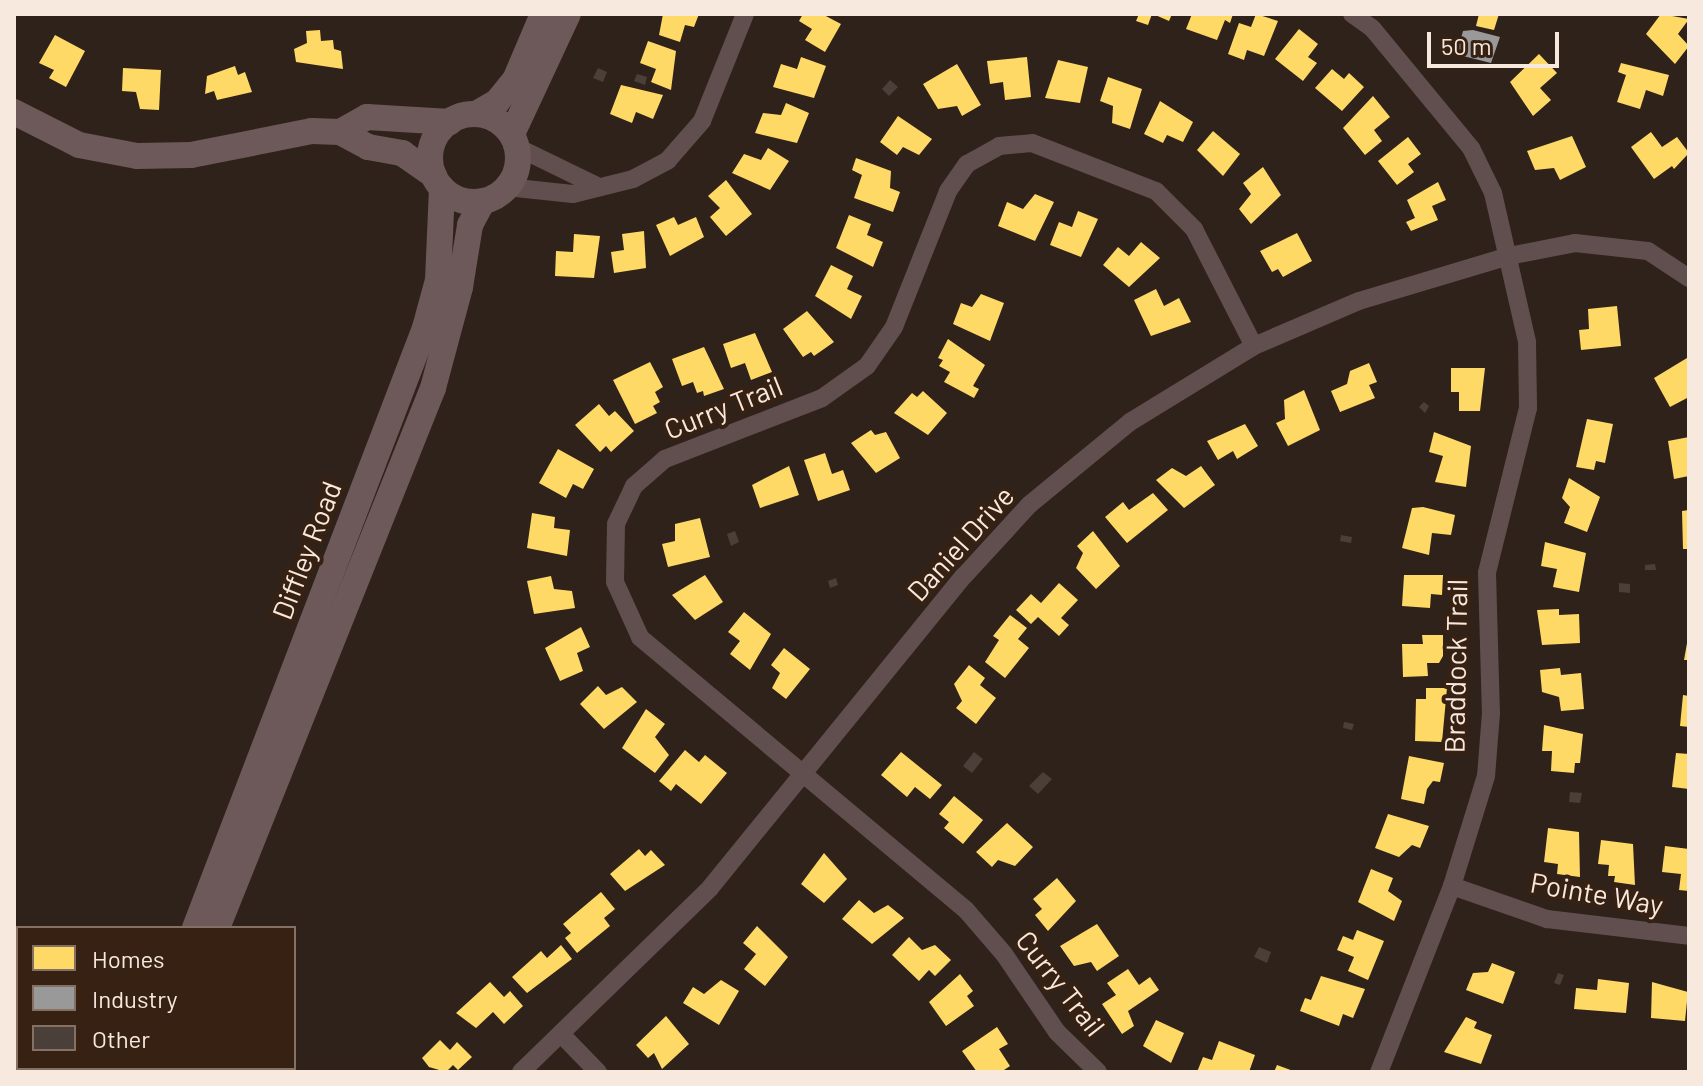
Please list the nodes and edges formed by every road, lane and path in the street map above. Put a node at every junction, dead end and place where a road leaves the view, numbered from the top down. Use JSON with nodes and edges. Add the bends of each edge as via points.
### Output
{"nodes":[{"id":1,"x":543,"y":14,"type":"edge"},
{"id":2,"x":568,"y":14,"type":"edge"},
{"id":3,"x":745,"y":14,"type":"edge"},
{"id":4,"x":1352,"y":14,"type":"edge"},
{"id":5,"x":14,"y":112,"type":"edge"},
{"id":6,"x":476,"y":114,"type":"junction"},
{"id":7,"x":450,"y":122,"type":"junction"},
{"id":8,"x":340,"y":132,"type":"junction"},
{"id":9,"x":514,"y":141,"type":"junction"},
{"id":10,"x":438,"y":181,"type":"junction"},
{"id":11,"x":595,"y":185,"type":"junction"},
{"id":12,"x":507,"y":187,"type":"junction"},
{"id":13,"x":483,"y":201,"type":"junction"},
{"id":14,"x":1509,"y":256,"type":"junction"},
{"id":15,"x":1689,"y":278,"type":"edge"},
{"id":16,"x":1254,"y":346,"type":"junction"},
{"id":17,"x":802,"y":773,"type":"junction"},
{"id":18,"x":1452,"y":886,"type":"junction"},
{"id":19,"x":196,"y":926,"type":"edge"},
{"id":20,"x":218,"y":926,"type":"edge"},
{"id":21,"x":1689,"y":936,"type":"edge"},
{"id":22,"x":561,"y":1034,"type":"junction"},
{"id":23,"x":521,"y":1072,"type":"edge"},
{"id":24,"x":598,"y":1072,"type":"edge"},
{"id":25,"x":1098,"y":1072,"type":"edge"},
{"id":26,"x":1379,"y":1072,"type":"edge"}],
"edges":[{"from":1,"to":6,"type":"main road","via":[[515,80],[497,102]]},
{"from":2,"to":9,"type":"main road"},
{"from":3,"to":11,"type":"street","via":[[702,121],[668,160],[633,179]]},
{"from":4,"to":14,"type":"street","name":"Braddock Trail","via":[[1372,28],[1471,148],[1493,193]]},
{"from":5,"to":8,"type":"main road","via":[[79,145],[137,156],[191,155],[312,131]]},
{"from":6,"to":7,"type":"main road"},
{"from":6,"to":9,"type":"main road","via":[[502,124]]},
{"from":7,"to":8,"type":"main road","via":[[367,117]]},
{"from":7,"to":10,"type":"main road","via":[[432,146]]},
{"from":8,"to":10,"type":"main road","via":[[368,147],[402,153]]},
{"from":9,"to":11,"type":"street"},
{"from":9,"to":12,"type":"main road","via":[[518,161]]},
{"from":10,"to":13,"type":"main road","via":[[468,201]]},
{"from":10,"to":19,"type":"main road","name":"Diffley Road","via":[[438,280],[425,328]]},
{"from":11,"to":12,"type":"street","via":[[573,194]]},
{"from":12,"to":13,"type":"main road"},
{"from":13,"to":20,"type":"main road","name":"Diffley Road","via":[[470,225],[433,388]]},
{"from":14,"to":15,"type":"street","name":"Daniel Drive","via":[[1575,243],[1648,251]]},
{"from":14,"to":16,"type":"street","name":"Daniel Drive","via":[[1359,301]]},
{"from":14,"to":18,"type":"street","name":"Braddock Trail","via":[[1527,342],[1528,408],[1487,573],[1491,713],[1486,776]]},
{"from":16,"to":17,"type":"street","name":"Daniel Drive","via":[[1130,422],[1029,505]]},
{"from":16,"to":17,"type":"street","name":"Curry Trail","via":[[1194,229],[1156,191],[1032,143],[999,146],[967,164],[948,191],[894,327],[867,366],[822,398],[665,459],[634,486],[616,524],[615,582],[640,637]]},
{"from":17,"to":22,"type":"street","name":"Daniel Drive","via":[[710,888]]},
{"from":17,"to":25,"type":"street","name":"Curry Trail","via":[[966,910],[1004,954],[1057,1032]]},
{"from":18,"to":21,"type":"street","name":"Pointe Way","via":[[1547,919]]},
{"from":18,"to":26,"type":"street","name":"Braddock Trail"},
{"from":22,"to":23,"type":"street","name":"Daniel Drive"},
{"from":22,"to":24,"type":"street"}]}
